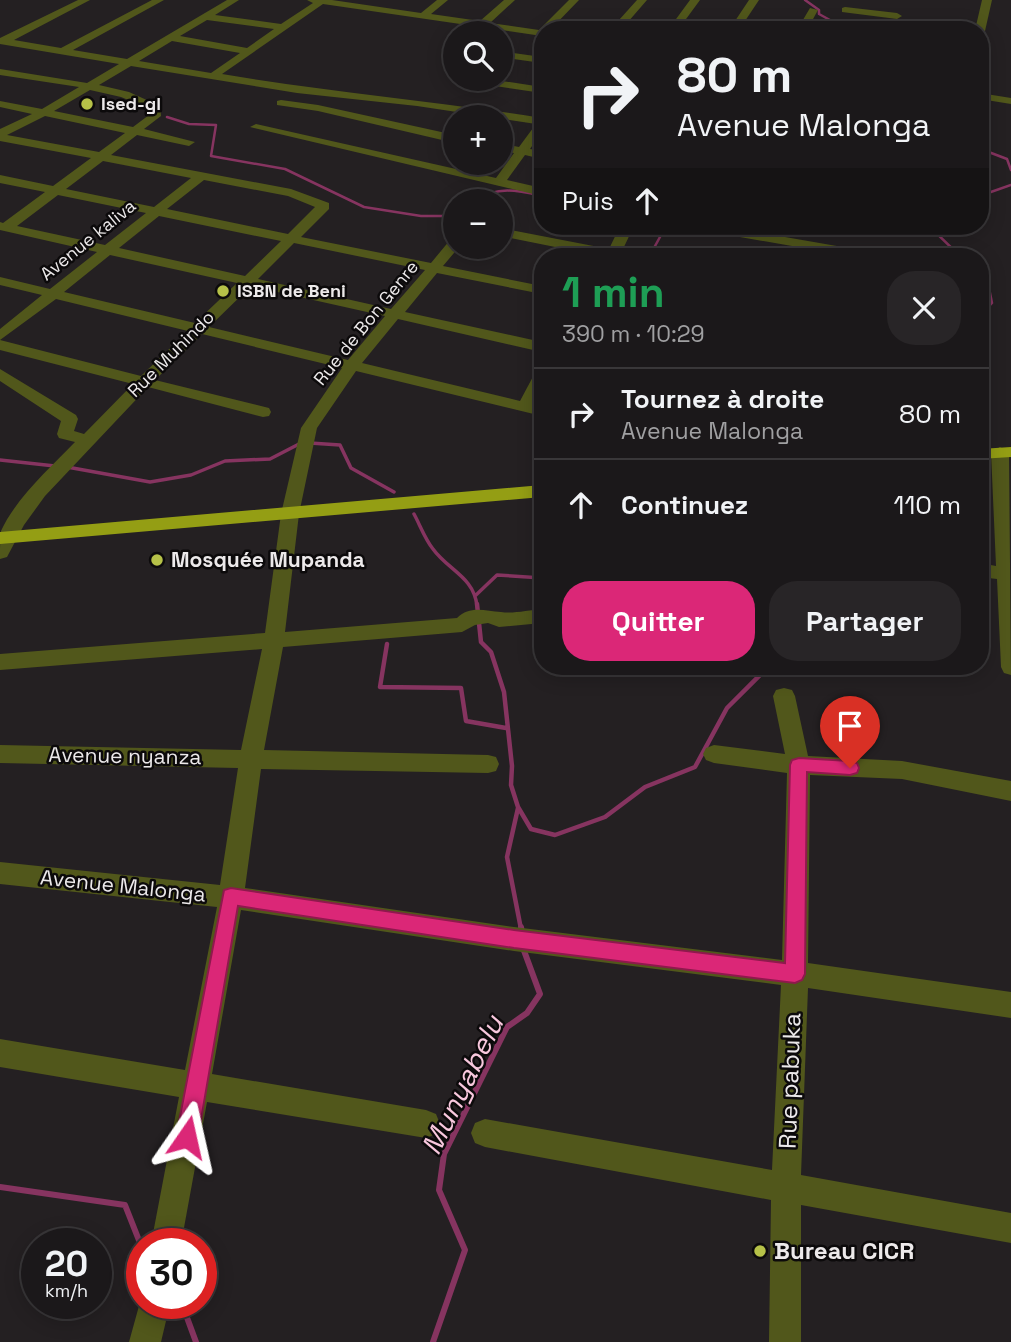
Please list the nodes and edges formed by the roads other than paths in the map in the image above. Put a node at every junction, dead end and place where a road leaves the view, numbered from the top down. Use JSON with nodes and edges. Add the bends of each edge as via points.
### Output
{"nodes":[{"id":1,"x":85,"y":0,"type":"edge"},
{"id":2,"x":159,"y":0,"type":"edge"},
{"id":3,"x":234,"y":0,"type":"edge"},
{"id":4,"x":375,"y":0,"type":"edge"},
{"id":5,"x":443,"y":0,"type":"edge"},
{"id":6,"x":510,"y":0,"type":"edge"},
{"id":7,"x":574,"y":0,"type":"edge"},
{"id":8,"x":642,"y":0,"type":"edge"},
{"id":9,"x":695,"y":0,"type":"edge"},
{"id":10,"x":754,"y":0,"type":"edge"},
{"id":11,"x":987,"y":0,"type":"edge"},
{"id":12,"x":317,"y":1,"type":"edge"},
{"id":13,"x":365,"y":8,"type":"junction"},
{"id":14,"x":845,"y":9,"type":"dead end"},
{"id":15,"x":813,"y":10,"type":"dead end"},
{"id":16,"x":423,"y":16,"type":"junction"},
{"id":17,"x":205,"y":17,"type":"junction"},
{"id":18,"x":460,"y":21,"type":"edge"},
{"id":19,"x":486,"y":21,"type":"edge"},
{"id":20,"x":553,"y":21,"type":"edge"},
{"id":21,"x":623,"y":21,"type":"edge"},
{"id":22,"x":680,"y":21,"type":"edge"},
{"id":23,"x":740,"y":21,"type":"edge"},
{"id":24,"x":807,"y":21,"type":"edge"},
{"id":25,"x":895,"y":21,"type":"edge"},
{"id":26,"x":982,"y":21,"type":"edge"},
{"id":27,"x":285,"y":28,"type":"junction"},
{"id":28,"x":513,"y":28,"type":"edge"},
{"id":29,"x":534,"y":31,"type":"edge"},
{"id":30,"x":172,"y":38,"type":"junction"},
{"id":31,"x":2,"y":41,"type":"edge"},
{"id":32,"x":249,"y":51,"type":"junction"},
{"id":33,"x":61,"y":52,"type":"junction"},
{"id":34,"x":513,"y":56,"type":"edge"},
{"id":35,"x":534,"y":59,"type":"edge"},
{"id":36,"x":127,"y":63,"type":"junction"},
{"id":37,"x":0,"y":72,"type":"edge"},
{"id":38,"x":213,"y":76,"type":"junction"},
{"id":39,"x":86,"y":86,"type":"junction"},
{"id":40,"x":513,"y":86,"type":"edge"},
{"id":41,"x":534,"y":89,"type":"edge"},
{"id":42,"x":297,"y":90,"type":"junction"},
{"id":43,"x":989,"y":97,"type":"edge"},
{"id":44,"x":1011,"y":101,"type":"edge"},
{"id":45,"x":417,"y":103,"type":"junction"},
{"id":46,"x":0,"y":104,"type":"edge"},
{"id":47,"x":44,"y":111,"type":"junction"},
{"id":48,"x":273,"y":111,"type":"junction"},
{"id":49,"x":534,"y":122,"type":"edge"},
{"id":50,"x":387,"y":124,"type":"junction"},
{"id":51,"x":135,"y":130,"type":"junction"},
{"id":52,"x":534,"y":135,"type":"edge"},
{"id":53,"x":0,"y":136,"type":"edge"},
{"id":54,"x":443,"y":136,"type":"edge"},
{"id":55,"x":189,"y":142,"type":"dead end"},
{"id":56,"x":513,"y":150,"type":"edge"},
{"id":57,"x":523,"y":152,"type":"junction"},
{"id":58,"x":534,"y":154,"type":"edge"},
{"id":59,"x":100,"y":156,"type":"junction"},
{"id":60,"x":201,"y":175,"type":"junction"},
{"id":61,"x":0,"y":179,"type":"edge"},
{"id":62,"x":499,"y":183,"type":"junction"},
{"id":63,"x":534,"y":190,"type":"edge"},
{"id":64,"x":56,"y":191,"type":"junction"},
{"id":65,"x":156,"y":210,"type":"junction"},
{"id":66,"x":3,"y":227,"type":"edge"},
{"id":67,"x":513,"y":235,"type":"edge"},
{"id":68,"x":750,"y":235,"type":"edge"},
{"id":69,"x":803,"y":235,"type":"edge"},
{"id":70,"x":292,"y":238,"type":"junction"},
{"id":71,"x":799,"y":244,"type":"junction"},
{"id":72,"x":575,"y":248,"type":"edge"},
{"id":73,"x":797,"y":248,"type":"edge"},
{"id":74,"x":823,"y":248,"type":"edge"},
{"id":75,"x":107,"y":250,"type":"junction"},
{"id":76,"x":443,"y":259,"type":"edge"},
{"id":77,"x":437,"y":267,"type":"junction"},
{"id":78,"x":0,"y":281,"type":"edge"},
{"id":79,"x":246,"y":282,"type":"junction"},
{"id":80,"x":534,"y":288,"type":"edge"},
{"id":81,"x":53,"y":294,"type":"junction"},
{"id":82,"x":396,"y":314,"type":"junction"},
{"id":83,"x":195,"y":329,"type":"junction"},
{"id":84,"x":0,"y":336,"type":"edge"},
{"id":85,"x":0,"y":345,"type":"edge"},
{"id":86,"x":534,"y":345,"type":"edge"},
{"id":87,"x":17,"y":349,"type":"junction"},
{"id":88,"x":352,"y":365,"type":"junction"},
{"id":89,"x":0,"y":373,"type":"edge"},
{"id":90,"x":141,"y":382,"type":"junction"},
{"id":91,"x":534,"y":390,"type":"edge"},
{"id":92,"x":525,"y":407,"type":"junction"},
{"id":93,"x":534,"y":409,"type":"edge"},
{"id":94,"x":262,"y":412,"type":"dead end"},
{"id":95,"x":86,"y":440,"type":"junction"},
{"id":96,"x":1006,"y":452,"type":"edge"},
{"id":97,"x":534,"y":492,"type":"edge"},
{"id":98,"x":290,"y":514,"type":"junction"},
{"id":99,"x":2,"y":543,"type":"edge"},
{"id":100,"x":989,"y":571,"type":"edge"},
{"id":101,"x":1007,"y":574,"type":"junction"},
{"id":102,"x":534,"y":616,"type":"edge"},
{"id":103,"x":274,"y":642,"type":"junction"},
{"id":104,"x":0,"y":662,"type":"edge"},
{"id":105,"x":1011,"y":667,"type":"edge"},
{"id":106,"x":784,"y":696,"type":"dead end"},
{"id":107,"x":0,"y":754,"type":"edge"},
{"id":108,"x":714,"y":754,"type":"dead end"},
{"id":109,"x":251,"y":758,"type":"junction"},
{"id":110,"x":488,"y":764,"type":"dead end"},
{"id":111,"x":799,"y":765,"type":"junction"},
{"id":112,"x":1011,"y":791,"type":"edge"},
{"id":113,"x":0,"y":873,"type":"edge"},
{"id":114,"x":231,"y":897,"type":"junction"},
{"id":115,"x":795,"y":974,"type":"junction"},
{"id":116,"x":1011,"y":1005,"type":"edge"},
{"id":117,"x":0,"y":1053,"type":"edge"},
{"id":118,"x":197,"y":1084,"type":"junction"},
{"id":119,"x":426,"y":1124,"type":"dead end"},
{"id":120,"x":485,"y":1133,"type":"dead end"},
{"id":121,"x":786,"y":1188,"type":"junction"},
{"id":122,"x":169,"y":1228,"type":"edge"},
{"id":123,"x":1011,"y":1228,"type":"edge"},
{"id":124,"x":150,"y":1319,"type":"edge"},
{"id":125,"x":145,"y":1342,"type":"edge"},
{"id":126,"x":785,"y":1342,"type":"edge"}],
"edges":[{"from":1,"to":31,"type":"street"},
{"from":2,"to":33,"type":"street"},
{"from":3,"to":17,"type":"street"},
{"from":4,"to":13,"type":"street"},
{"from":5,"to":16,"type":"street"},
{"from":6,"to":19,"type":"street"},
{"from":7,"to":20,"type":"street"},
{"from":8,"to":21,"type":"street"},
{"from":9,"to":22,"type":"street"},
{"from":10,"to":23,"type":"street"},
{"from":11,"to":26,"type":"street"},
{"from":12,"to":13,"type":"street"},
{"from":12,"to":27,"type":"street"},
{"from":13,"to":16,"type":"street"},
{"from":14,"to":25,"type":"street","via":[[899,12]]},
{"from":15,"to":24,"type":"street"},
{"from":16,"to":18,"type":"street"},
{"from":17,"to":27,"type":"street"},
{"from":17,"to":30,"type":"street"},
{"from":27,"to":32,"type":"street"},
{"from":28,"to":29,"type":"street"},
{"from":30,"to":32,"type":"street"},
{"from":30,"to":36,"type":"street"},
{"from":31,"to":33,"type":"street"},
{"from":32,"to":38,"type":"street"},
{"from":33,"to":36,"type":"street"},
{"from":34,"to":35,"type":"street"},
{"from":36,"to":38,"type":"street"},
{"from":36,"to":39,"type":"street"},
{"from":37,"to":39,"type":"street"},
{"from":38,"to":42,"type":"street"},
{"from":39,"to":47,"type":"street"},
{"from":39,"to":51,"type":"street","via":[[146,100],[156,108],[155,116]]},
{"from":40,"to":41,"type":"street"},
{"from":42,"to":45,"type":"street"},
{"from":42,"to":48,"type":"street"},
{"from":43,"to":44,"type":"street"},
{"from":45,"to":49,"type":"street"},
{"from":45,"to":50,"type":"street"},
{"from":46,"to":47,"type":"street"},
{"from":47,"to":51,"type":"street"},
{"from":47,"to":53,"type":"street"},
{"from":48,"to":50,"type":"street","via":[[318,108]]},
{"from":48,"to":62,"type":"street","via":[[256,127]]},
{"from":50,"to":54,"type":"street"},
{"from":51,"to":55,"type":"street"},
{"from":51,"to":59,"type":"street"},
{"from":52,"to":57,"type":"street"},
{"from":53,"to":59,"type":"street"},
{"from":56,"to":57,"type":"street"},
{"from":57,"to":58,"type":"street"},
{"from":57,"to":62,"type":"street"},
{"from":59,"to":60,"type":"street"},
{"from":59,"to":64,"type":"street"},
{"from":60,"to":65,"type":"street","name":"Avenue kaliva"},
{"from":60,"to":70,"type":"street","name":"Rue Muhindo","via":[[291,193],[324,206]]},
{"from":61,"to":64,"type":"street"},
{"from":62,"to":63,"type":"street"},
{"from":64,"to":65,"type":"street"},
{"from":64,"to":66,"type":"street"},
{"from":65,"to":70,"type":"street"},
{"from":65,"to":75,"type":"street","name":"Avenue kaliva"},
{"from":66,"to":75,"type":"street"},
{"from":67,"to":72,"type":"street"},
{"from":68,"to":71,"type":"street"},
{"from":69,"to":71,"type":"street"},
{"from":70,"to":77,"type":"street"},
{"from":70,"to":79,"type":"street","name":"Rue Muhindo"},
{"from":71,"to":73,"type":"street"},
{"from":71,"to":74,"type":"street"},
{"from":75,"to":79,"type":"street"},
{"from":75,"to":81,"type":"street","name":"Avenue kaliva"},
{"from":76,"to":77,"type":"street","name":"Rue de Bon Genre"},
{"from":77,"to":80,"type":"street"},
{"from":77,"to":82,"type":"street","name":"Rue de Bon Genre"},
{"from":78,"to":81,"type":"street"},
{"from":79,"to":82,"type":"street"},
{"from":79,"to":83,"type":"street","name":"Rue Muhindo"},
{"from":81,"to":83,"type":"street"},
{"from":81,"to":84,"type":"street","name":"Avenue kaliva"},
{"from":82,"to":86,"type":"street"},
{"from":82,"to":88,"type":"street","name":"Rue de Bon Genre"},
{"from":83,"to":88,"type":"street"},
{"from":83,"to":90,"type":"street","name":"Rue Muhindo"},
{"from":85,"to":87,"type":"street"},
{"from":87,"to":89,"type":"street"},
{"from":87,"to":90,"type":"street"},
{"from":88,"to":92,"type":"street"},
{"from":88,"to":98,"type":"street","name":"Rue de Bon Genre","via":[[306,438]]},
{"from":89,"to":95,"type":"street","via":[[70,419],[65,433]]},
{"from":90,"to":94,"type":"street"},
{"from":90,"to":95,"type":"street","name":"Rue Muhindo"},
{"from":91,"to":92,"type":"street"},
{"from":92,"to":93,"type":"street"},
{"from":95,"to":99,"type":"street","name":"Rue Muhindo"},
{"from":96,"to":101,"type":"street","via":[[1000,489]]},
{"from":97,"to":98,"type":"highway"},
{"from":98,"to":99,"type":"highway"},
{"from":98,"to":103,"type":"street"},
{"from":100,"to":101,"type":"street"},
{"from":101,"to":105,"type":"street"},
{"from":102,"to":103,"type":"street","via":[[479,617],[461,625]]},
{"from":103,"to":104,"type":"street"},
{"from":103,"to":109,"type":"street"},
{"from":106,"to":111,"type":"street","name":"Rue pabuka"},
{"from":107,"to":109,"type":"street","name":"Avenue nyanza"},
{"from":108,"to":111,"type":"street"},
{"from":109,"to":110,"type":"street","name":"Avenue nyanza"},
{"from":109,"to":114,"type":"street"},
{"from":111,"to":112,"type":"street","via":[[902,771]]},
{"from":111,"to":115,"type":"street","name":"Rue pabuka"},
{"from":113,"to":114,"type":"street","name":"Avenue Malonga"},
{"from":114,"to":115,"type":"street","name":"Avenue Malonga"},
{"from":114,"to":118,"type":"street"},
{"from":115,"to":116,"type":"street","name":"Avenue Malonga"},
{"from":115,"to":121,"type":"street","name":"Rue pabuka"},
{"from":117,"to":118,"type":"street"},
{"from":118,"to":119,"type":"street"},
{"from":118,"to":122,"type":"street"},
{"from":120,"to":121,"type":"street"},
{"from":121,"to":123,"type":"street"},
{"from":121,"to":126,"type":"street","name":"Rue pabuka"},
{"from":124,"to":125,"type":"street"}]}
